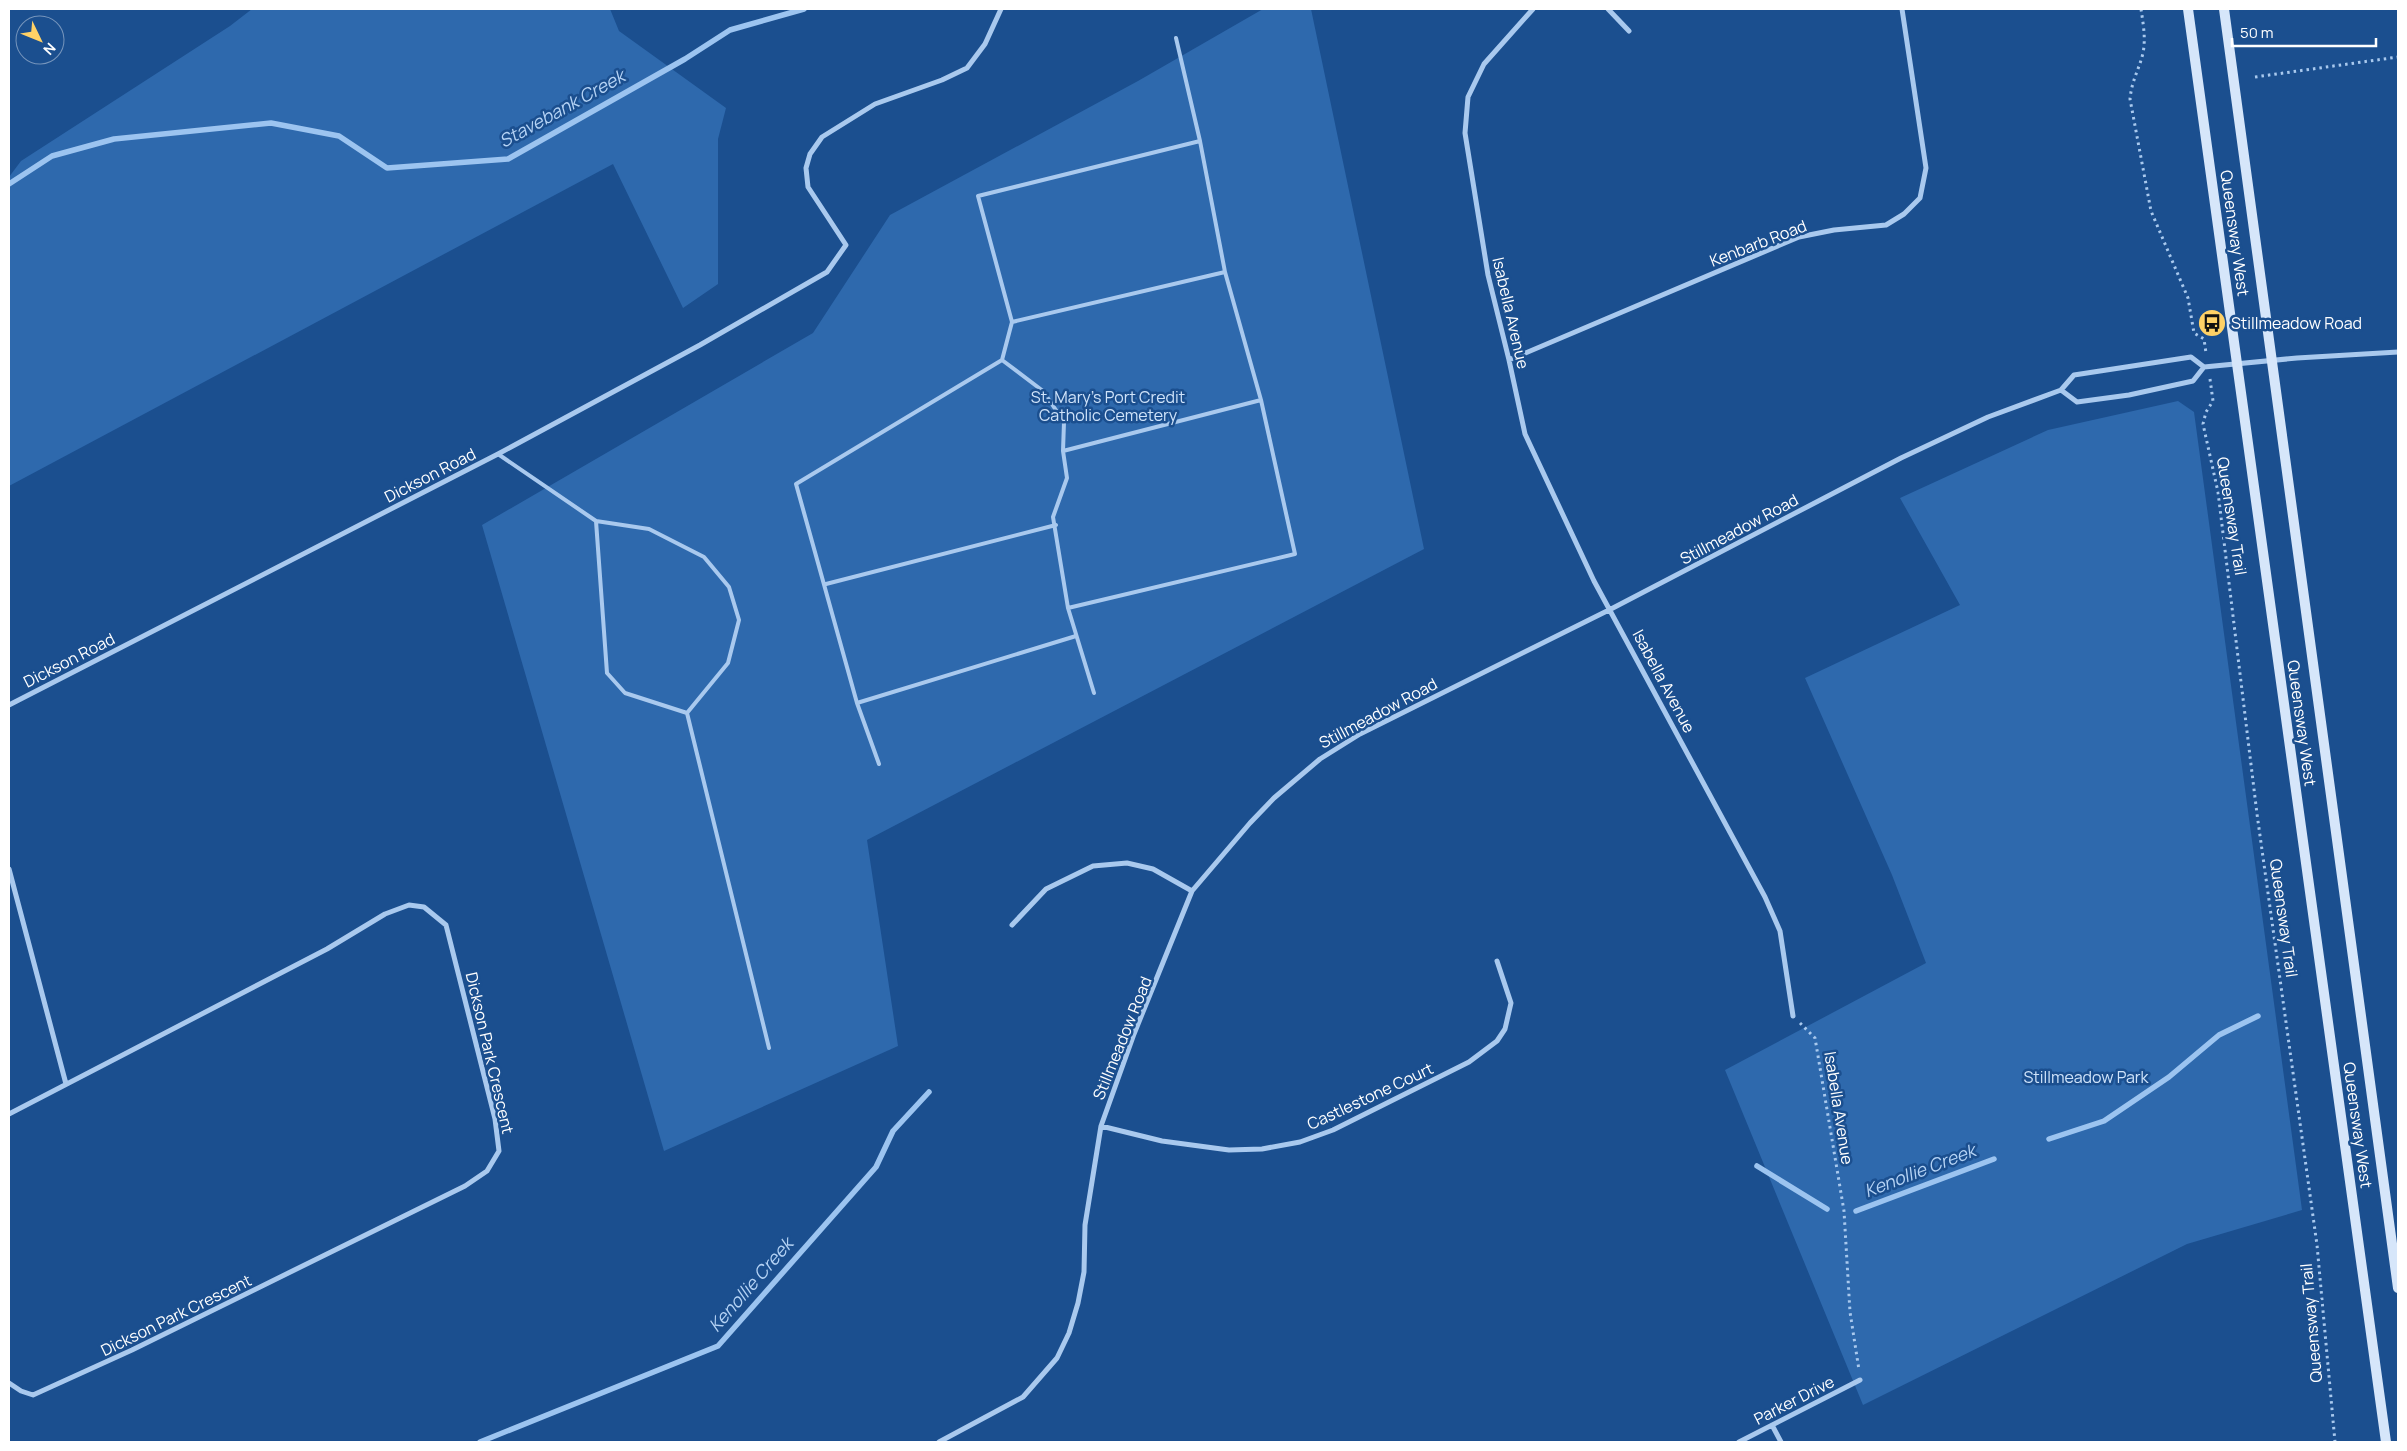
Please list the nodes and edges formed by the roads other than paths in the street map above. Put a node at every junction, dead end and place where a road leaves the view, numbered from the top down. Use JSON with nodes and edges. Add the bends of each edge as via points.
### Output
{"nodes":[{"id":1,"x":1001,"y":9,"type":"edge"},
{"id":2,"x":1533,"y":9,"type":"edge"},
{"id":3,"x":1608,"y":9,"type":"edge"},
{"id":4,"x":1902,"y":9,"type":"edge"},
{"id":5,"x":2188,"y":9,"type":"edge"},
{"id":6,"x":2224,"y":9,"type":"edge"},
{"id":7,"x":1630,"y":31,"type":"dead end"},
{"id":8,"x":1176,"y":38,"type":"dead end"},
{"id":9,"x":1200,"y":141,"type":"junction"},
{"id":10,"x":1225,"y":272,"type":"junction"},
{"id":11,"x":1012,"y":322,"type":"junction"},
{"id":12,"x":2398,"y":352,"type":"edge"},
{"id":13,"x":1002,"y":360,"type":"junction"},
{"id":14,"x":1509,"y":360,"type":"junction"},
{"id":15,"x":2272,"y":360,"type":"junction"},
{"id":16,"x":2238,"y":364,"type":"junction"},
{"id":17,"x":2204,"y":367,"type":"junction"},
{"id":18,"x":2062,"y":390,"type":"junction"},
{"id":19,"x":1261,"y":400,"type":"junction"},
{"id":20,"x":1062,"y":451,"type":"junction"},
{"id":21,"x":498,"y":454,"type":"junction"},
{"id":22,"x":596,"y":521,"type":"junction"},
{"id":23,"x":1056,"y":525,"type":"junction"},
{"id":24,"x":826,"y":584,"type":"junction"},
{"id":25,"x":1068,"y":608,"type":"junction"},
{"id":26,"x":1611,"y":609,"type":"junction"},
{"id":27,"x":1076,"y":636,"type":"junction"},
{"id":28,"x":1094,"y":693,"type":"dead end"},
{"id":29,"x":857,"y":703,"type":"junction"},
{"id":30,"x":9,"y":705,"type":"edge"},
{"id":31,"x":687,"y":713,"type":"junction"},
{"id":32,"x":879,"y":764,"type":"dead end"},
{"id":33,"x":9,"y":869,"type":"edge"},
{"id":34,"x":1192,"y":891,"type":"junction"},
{"id":35,"x":1012,"y":924,"type":"dead end"},
{"id":36,"x":1497,"y":961,"type":"dead end"},
{"id":37,"x":1793,"y":1016,"type":"road end"},
{"id":38,"x":770,"y":1048,"type":"dead end"},
{"id":39,"x":66,"y":1084,"type":"junction"},
{"id":40,"x":9,"y":1114,"type":"edge"},
{"id":41,"x":1101,"y":1126,"type":"junction"},
{"id":42,"x":2398,"y":1288,"type":"edge"},
{"id":43,"x":1860,"y":1380,"type":"road end"},
{"id":44,"x":9,"y":1383,"type":"edge"},
{"id":45,"x":1772,"y":1425,"type":"junction"},
{"id":46,"x":939,"y":1442,"type":"edge"},
{"id":47,"x":1739,"y":1442,"type":"edge"},
{"id":48,"x":1781,"y":1442,"type":"edge"},
{"id":49,"x":2386,"y":1442,"type":"edge"}],
"edges":[{"from":1,"to":21,"type":"street","name":"Dickson Road","via":[[985,44],[967,68],[875,104],[822,137],[810,154],[806,168],[808,188],[846,245],[827,272]]},
{"from":2,"to":14,"type":"street","name":"Isabella Avenue","via":[[1484,64],[1468,97],[1465,133],[1488,275]]},
{"from":3,"to":7,"type":"street"},
{"from":4,"to":14,"type":"street","name":"Kenbarb Road","via":[[1926,168],[1920,198],[1904,214],[1886,225],[1799,237]]},
{"from":5,"to":16,"type":"main road","name":"Queensway West"},
{"from":6,"to":15,"type":"main road","name":"Queensway West"},
{"from":8,"to":9,"type":"lane"},
{"from":9,"to":10,"type":"lane"},
{"from":9,"to":11,"type":"lane","via":[[978,196]]},
{"from":10,"to":11,"type":"lane"},
{"from":10,"to":19,"type":"lane"},
{"from":11,"to":13,"type":"lane"},
{"from":12,"to":15,"type":"street","name":"Stillmeadow Road"},
{"from":13,"to":20,"type":"lane","via":[[1043,391],[1064,422]]},
{"from":13,"to":24,"type":"lane","via":[[796,484]]},
{"from":14,"to":26,"type":"street","name":"Isabella Avenue","via":[[1525,434],[1594,581]]},
{"from":15,"to":16,"type":"street","name":"Stillmeadow Road"},
{"from":15,"to":42,"type":"main road","name":"Queensway West"},
{"from":16,"to":17,"type":"street","name":"Stillmeadow Road"},
{"from":16,"to":49,"type":"main road","name":"Queensway West"},
{"from":17,"to":18,"type":"street","name":"Stillmeadow Road","via":[[2191,357],[2074,375]]},
{"from":17,"to":18,"type":"street","via":[[2193,381],[2129,395],[2077,402]]},
{"from":18,"to":26,"type":"street","name":"Stillmeadow Road","via":[[1988,417],[1901,458]]},
{"from":19,"to":20,"type":"lane"},
{"from":19,"to":25,"type":"lane","via":[[1295,554]]},
{"from":20,"to":23,"type":"lane","via":[[1068,478],[1054,517]]},
{"from":21,"to":22,"type":"lane"},
{"from":21,"to":30,"type":"street","name":"Dickson Road"},
{"from":22,"to":31,"type":"lane","via":[[607,674],[625,692]]},
{"from":22,"to":31,"type":"lane","via":[[649,529],[704,557],[730,588],[739,620],[728,663]]},
{"from":23,"to":24,"type":"lane"},
{"from":23,"to":25,"type":"lane"},
{"from":24,"to":29,"type":"lane"},
{"from":25,"to":27,"type":"lane"},
{"from":26,"to":34,"type":"street","name":"Stillmeadow Road","via":[[1360,734],[1320,759],[1274,798]]},
{"from":26,"to":37,"type":"street","name":"Isabella Avenue","via":[[1765,897],[1780,931]]},
{"from":27,"to":28,"type":"lane"},
{"from":27,"to":29,"type":"lane"},
{"from":29,"to":32,"type":"lane"},
{"from":31,"to":38,"type":"lane"},
{"from":33,"to":39,"type":"street"},
{"from":34,"to":35,"type":"street","via":[[1154,869],[1127,863],[1093,866],[1046,889]]},
{"from":34,"to":41,"type":"street","name":"Stillmeadow Road"},
{"from":36,"to":41,"type":"street","name":"Castlestone Court","via":[[1511,1002],[1505,1029],[1497,1041],[1470,1062],[1333,1130],[1300,1142],[1262,1149],[1230,1150],[1178,1144]]},
{"from":39,"to":40,"type":"street","name":"Dickson Park Crescent"},
{"from":39,"to":44,"type":"street","name":"Dickson Park Crescent","via":[[327,949],[385,914],[410,905],[424,907],[446,925],[451,937],[495,1118],[499,1151],[488,1171],[465,1186],[132,1350],[33,1395]]},
{"from":41,"to":46,"type":"street","name":"Stillmeadow Road","via":[[1085,1226],[1084,1272],[1069,1333],[1057,1358],[1023,1397]]},
{"from":43,"to":45,"type":"street","name":"Parker Drive"},
{"from":45,"to":47,"type":"street","name":"Parker Drive"},
{"from":45,"to":48,"type":"street"}]}
